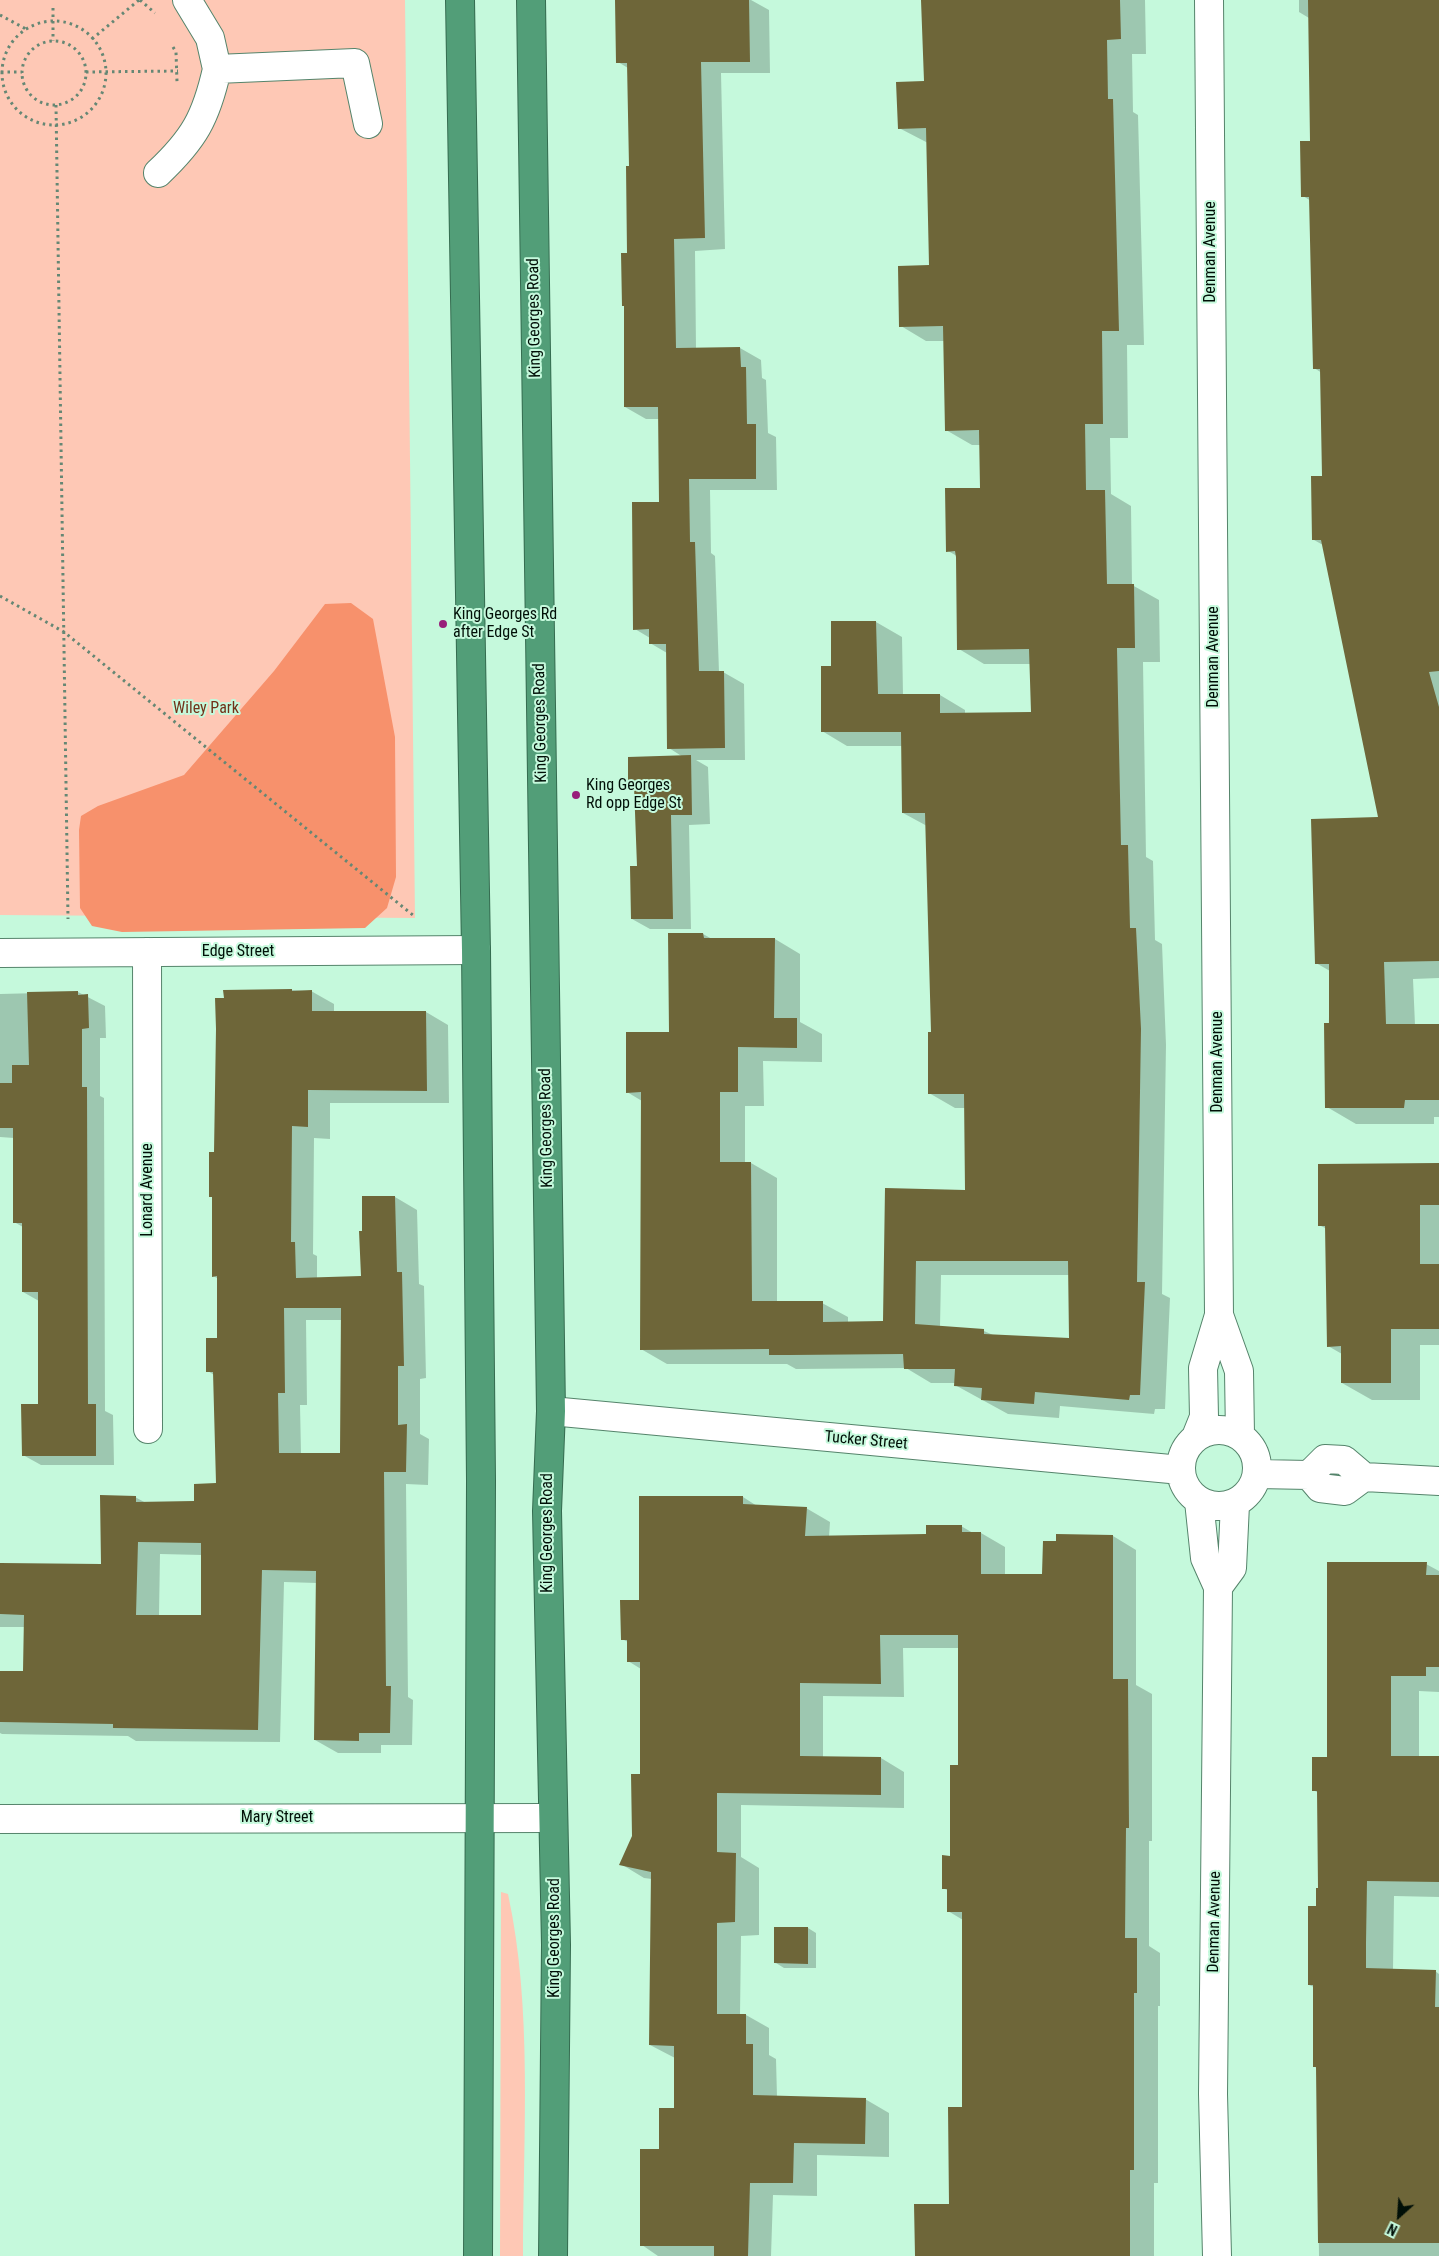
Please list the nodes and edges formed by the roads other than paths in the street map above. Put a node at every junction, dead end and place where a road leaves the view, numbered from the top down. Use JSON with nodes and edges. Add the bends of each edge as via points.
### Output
{"nodes":[{"id":1,"x":188,"y":0,"type":"edge"},
{"id":2,"x":460,"y":0,"type":"edge"},
{"id":3,"x":530,"y":0,"type":"edge"},
{"id":4,"x":1208,"y":0,"type":"edge"},
{"id":5,"x":217,"y":69,"type":"junction"},
{"id":6,"x":368,"y":124,"type":"dead end"},
{"id":7,"x":158,"y":173,"type":"dead end"},
{"id":8,"x":476,"y":950,"type":"junction"},
{"id":9,"x":147,"y":952,"type":"junction"},
{"id":10,"x":0,"y":954,"type":"edge"},
{"id":11,"x":1219,"y":1315,"type":"junction"},
{"id":12,"x":551,"y":1411,"type":"junction"},
{"id":13,"x":148,"y":1428,"type":"dead end"},
{"id":14,"x":1240,"y":1435,"type":"junction"},
{"id":15,"x":1196,"y":1437,"type":"junction"},
{"id":16,"x":1181,"y":1470,"type":"junction"},
{"id":17,"x":1258,"y":1474,"type":"junction"},
{"id":18,"x":1439,"y":1481,"type":"edge"},
{"id":19,"x":1199,"y":1501,"type":"junction"},
{"id":20,"x":1234,"y":1504,"type":"junction"},
{"id":21,"x":1218,"y":1588,"type":"junction"},
{"id":22,"x":0,"y":1818,"type":"edge"},
{"id":23,"x":480,"y":1818,"type":"junction"},
{"id":24,"x":553,"y":1818,"type":"junction"},
{"id":25,"x":478,"y":2256,"type":"edge"},
{"id":26,"x":553,"y":2256,"type":"edge"},
{"id":27,"x":1217,"y":2256,"type":"edge"}],
"edges":[{"from":1,"to":5,"type":"street","via":[[210,38]]},
{"from":2,"to":8,"type":"highway"},
{"from":3,"to":12,"type":"highway","name":"King Georges Road"},
{"from":4,"to":11,"type":"street","name":"Denman Avenue"},
{"from":5,"to":6,"type":"street","via":[[355,63]]},
{"from":5,"to":7,"type":"street","via":[[209,103],[194,133]]},
{"from":8,"to":9,"type":"street","name":"Edge Street"},
{"from":8,"to":23,"type":"highway","via":[[481,1481]]},
{"from":9,"to":10,"type":"street","name":"Edge Street"},
{"from":9,"to":13,"type":"street","name":"Lonard Avenue"},
{"from":11,"to":14,"type":"street","name":"Denman Avenue","via":[[1239,1371]]},
{"from":11,"to":15,"type":"street","name":"Denman Avenue","via":[[1203,1368],[1204,1417]]},
{"from":12,"to":16,"type":"street","name":"Tucker Street"},
{"from":12,"to":24,"type":"highway","name":"King Georges Road","via":[[547,1511]]},
{"from":14,"to":15,"type":"street","via":[[1218,1430],[1206,1431]]},
{"from":14,"to":17,"type":"street","via":[[1254,1452]]},
{"from":15,"to":16,"type":"street","via":[[1187,1446]]},
{"from":16,"to":19,"type":"street","via":[[1189,1493]]},
{"from":17,"to":18,"type":"street","via":[[1309,1475],[1320,1488],[1345,1491],[1364,1477]]},
{"from":17,"to":20,"type":"street","via":[[1246,1496]]},
{"from":19,"to":20,"type":"street","via":[[1210,1506]]},
{"from":19,"to":21,"type":"street","name":"Denman Avenue","via":[[1204,1558]]},
{"from":20,"to":21,"type":"street","via":[[1232,1568]]},
{"from":21,"to":27,"type":"street","name":"Denman Avenue","via":[[1213,2094]]},
{"from":22,"to":23,"type":"street","name":"Mary Street"},
{"from":23,"to":24,"type":"street","name":"Mary Street"},
{"from":23,"to":25,"type":"highway"},
{"from":24,"to":26,"type":"highway","name":"King Georges Road","via":[[556,1945]]}]}
